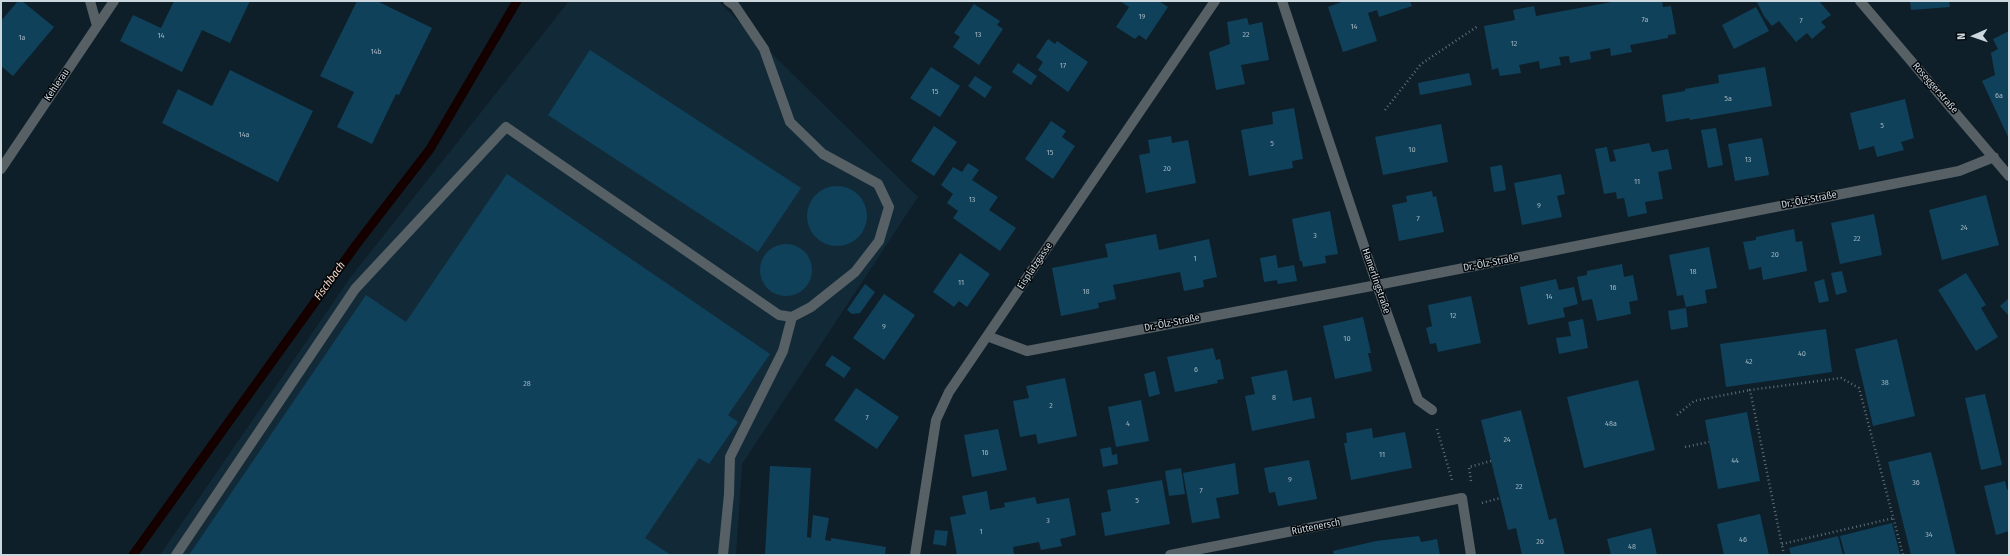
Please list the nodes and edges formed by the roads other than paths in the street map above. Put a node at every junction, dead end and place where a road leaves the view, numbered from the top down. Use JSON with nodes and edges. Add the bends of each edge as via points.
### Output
{"nodes":[{"id":1,"x":90,"y":1,"type":"edge"},
{"id":2,"x":114,"y":1,"type":"edge"},
{"id":3,"x":728,"y":1,"type":"edge"},
{"id":4,"x":1215,"y":1,"type":"edge"},
{"id":5,"x":1282,"y":1,"type":"edge"},
{"id":6,"x":1860,"y":1,"type":"edge"},
{"id":7,"x":97,"y":26,"type":"junction"},
{"id":8,"x":1994,"y":157,"type":"junction"},
{"id":9,"x":1,"y":169,"type":"edge"},
{"id":10,"x":2009,"y":176,"type":"edge"},
{"id":11,"x":1377,"y":285,"type":"junction"},
{"id":12,"x":792,"y":317,"type":"junction"},
{"id":13,"x":987,"y":336,"type":"junction"},
{"id":14,"x":1432,"y":410,"type":"road end"},
{"id":15,"x":176,"y":555,"type":"edge"},
{"id":16,"x":723,"y":555,"type":"edge"},
{"id":17,"x":915,"y":555,"type":"edge"},
{"id":18,"x":1170,"y":555,"type":"edge"},
{"id":19,"x":1472,"y":555,"type":"edge"}],
"edges":[{"from":1,"to":7,"type":"street"},
{"from":2,"to":7,"type":"street","name":"Kehlerau"},
{"from":3,"to":12,"type":"street","via":[[735,6],[764,49],[790,122],[823,154],[878,184],[889,207],[879,241],[855,272],[812,307]]},
{"from":4,"to":13,"type":"street","name":"Eisplatzgasse"},
{"from":5,"to":11,"type":"street","name":"Hamerlingstraße"},
{"from":6,"to":8,"type":"street","name":"Roseggerstraße"},
{"from":7,"to":9,"type":"street","name":"Kehlerau"},
{"from":8,"to":10,"type":"street","name":"Roseggerstraße"},
{"from":8,"to":11,"type":"street","name":"Dr.-Ölz-Straße","via":[[1959,171]]},
{"from":11,"to":13,"type":"street","name":"Dr.-Ölz-Straße","via":[[1027,351]]},
{"from":11,"to":14,"type":"street","name":"Hamerlingstraße","via":[[1418,400]]},
{"from":12,"to":15,"type":"street","via":[[779,315],[506,127],[355,289]]},
{"from":12,"to":16,"type":"street","via":[[783,351],[730,457]]},
{"from":13,"to":17,"type":"street","name":"Eisplatzgasse","via":[[949,392],[936,420]]},
{"from":18,"to":19,"type":"street","name":"Rüttenersch","via":[[1462,498]]}]}
